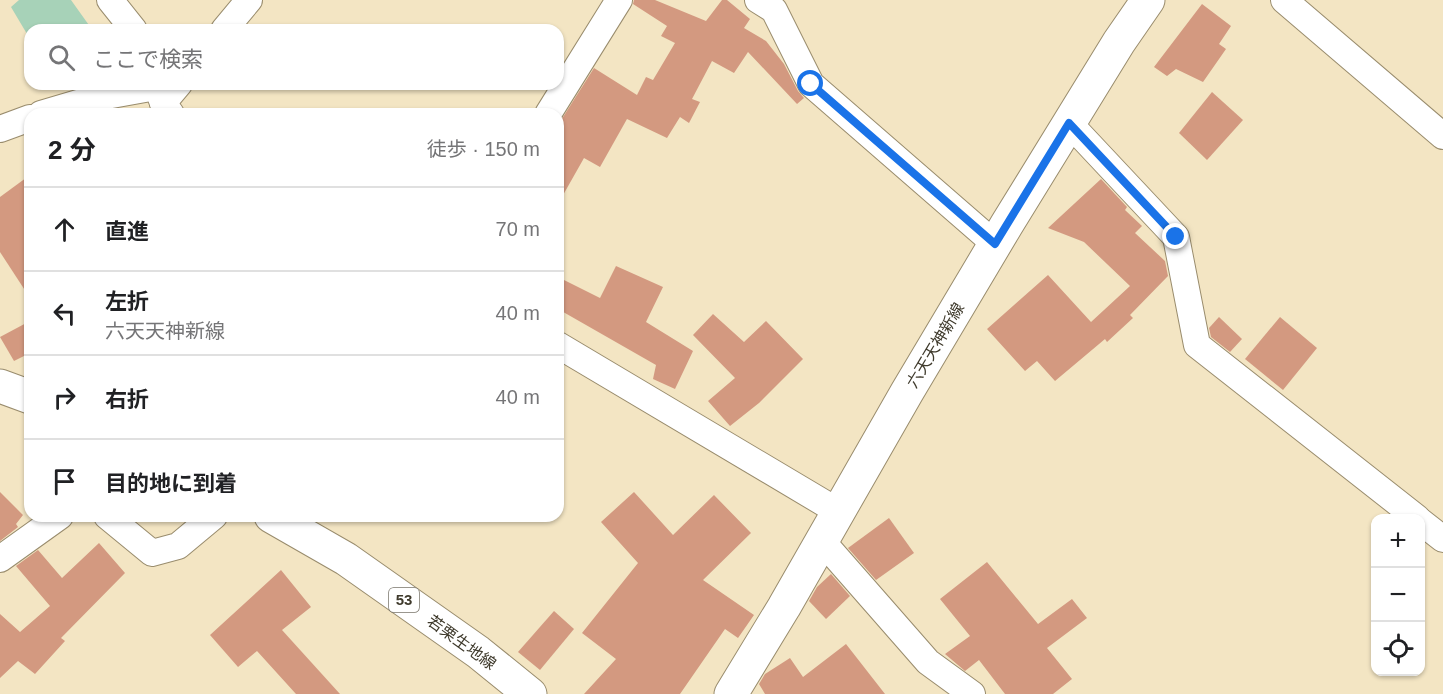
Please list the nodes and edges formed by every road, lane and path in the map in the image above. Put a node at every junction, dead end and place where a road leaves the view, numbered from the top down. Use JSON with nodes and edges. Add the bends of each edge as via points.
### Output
{"nodes":[{"id":1,"x":110,"y":0,"type":"edge"},
{"id":2,"x":249,"y":0,"type":"edge"},
{"id":3,"x":619,"y":0,"type":"edge"},
{"id":4,"x":758,"y":0,"type":"edge"},
{"id":5,"x":1148,"y":0,"type":"edge"},
{"id":6,"x":1284,"y":0,"type":"edge"},
{"id":7,"x":129,"y":24,"type":"edge"},
{"id":8,"x":229,"y":24,"type":"edge"},
{"id":9,"x":564,"y":88,"type":"edge"},
{"id":10,"x":563,"y":90,"type":"edge"},
{"id":11,"x":165,"y":94,"type":"edge"},
{"id":12,"x":61,"y":108,"type":"edge"},
{"id":13,"x":552,"y":108,"type":"edge"},
{"id":14,"x":24,"y":120,"type":"edge"},
{"id":15,"x":1069,"y":123,"type":"junction"},
{"id":16,"x":0,"y":129,"type":"edge"},
{"id":17,"x":1443,"y":136,"type":"edge"},
{"id":18,"x":995,"y":244,"type":"junction"},
{"id":19,"x":564,"y":349,"type":"edge"},
{"id":20,"x":0,"y":386,"type":"edge"},
{"id":21,"x":24,"y":395,"type":"edge"},
{"id":22,"x":839,"y":512,"type":"junction"},
{"id":23,"x":1411,"y":514,"type":"edge"},
{"id":24,"x":51,"y":522,"type":"edge"},
{"id":25,"x":114,"y":522,"type":"edge"},
{"id":26,"x":207,"y":522,"type":"edge"},
{"id":27,"x":281,"y":522,"type":"edge"},
{"id":28,"x":1425,"y":525,"type":"edge"},
{"id":29,"x":1443,"y":539,"type":"edge"},
{"id":30,"x":822,"y":541,"type":"junction"},
{"id":31,"x":1,"y":557,"type":"edge"},
{"id":32,"x":530,"y":694,"type":"edge"},
{"id":33,"x":731,"y":694,"type":"edge"},
{"id":34,"x":972,"y":694,"type":"edge"}],
"edges":[{"from":1,"to":7,"type":"street"},
{"from":2,"to":8,"type":"street"},
{"from":3,"to":9,"type":"street"},
{"from":4,"to":18,"type":"street","via":[[774,10],[811,84]]},
{"from":5,"to":15,"type":"main road","name":"六天天神新線"},
{"from":6,"to":17,"type":"street"},
{"from":10,"to":13,"type":"street"},
{"from":11,"to":12,"type":"street","via":[[95,98]]},
{"from":14,"to":16,"type":"street"},
{"from":15,"to":18,"type":"main road","name":"六天天神新線"},
{"from":15,"to":23,"type":"street","via":[[1176,237],[1197,345]]},
{"from":18,"to":22,"type":"main road","name":"六天天神新線"},
{"from":19,"to":22,"type":"street"},
{"from":20,"to":21,"type":"main road"},
{"from":22,"to":30,"type":"main road","name":"六天天神新線"},
{"from":24,"to":31,"type":"street"},
{"from":25,"to":26,"type":"street","via":[[152,553],[178,546]]},
{"from":27,"to":32,"type":"main road","name":"若栗生地線","number":"53","via":[[346,560],[478,652]]},
{"from":28,"to":29,"type":"street"},
{"from":30,"to":33,"type":"main road","name":"六天天神新線"},
{"from":30,"to":34,"type":"street","via":[[928,662]]}]}
